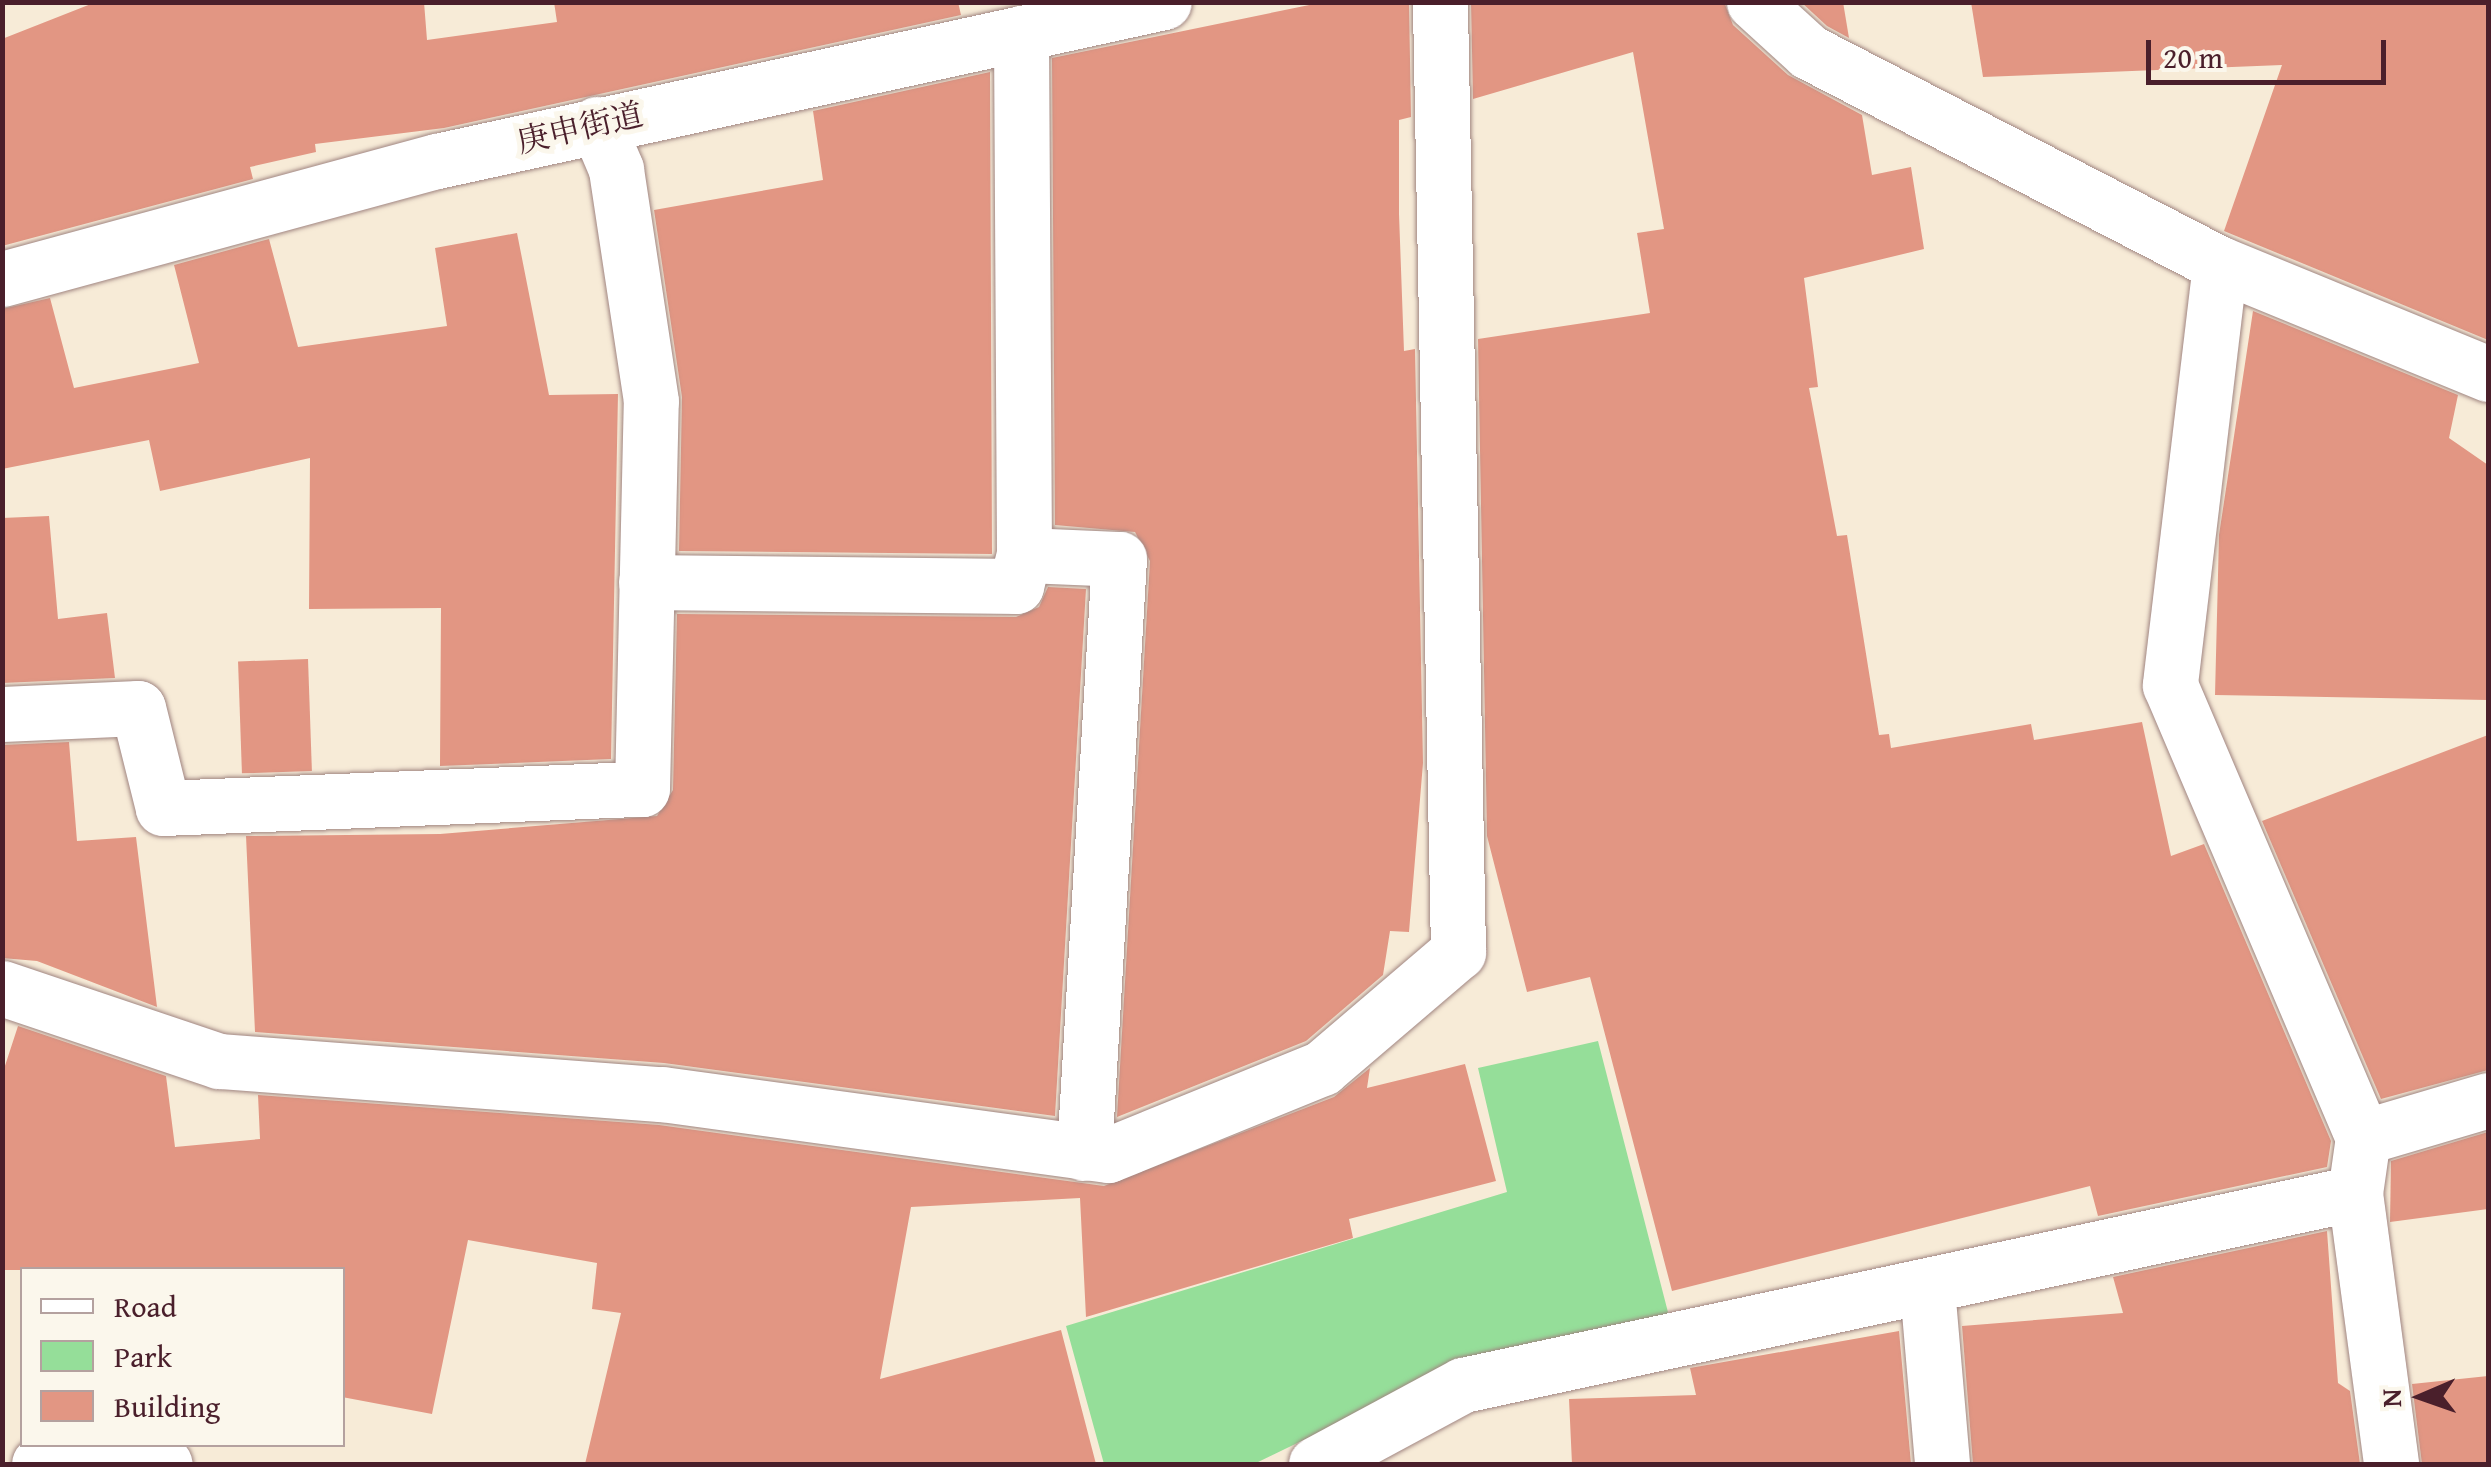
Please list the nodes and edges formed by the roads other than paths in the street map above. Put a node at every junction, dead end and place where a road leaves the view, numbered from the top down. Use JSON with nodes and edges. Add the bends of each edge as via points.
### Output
{"nodes":[{"id":1,"x":1164,"y":2,"type":"edge"},
{"id":2,"x":1440,"y":2,"type":"edge"},
{"id":3,"x":1754,"y":2,"type":"edge"},
{"id":4,"x":1021,"y":34,"type":"junction"},
{"id":5,"x":597,"y":124,"type":"junction"},
{"id":6,"x":2220,"y":264,"type":"junction"},
{"id":7,"x":2,"y":279,"type":"edge"},
{"id":8,"x":2488,"y":374,"type":"edge"},
{"id":9,"x":1024,"y":555,"type":"junction"},
{"id":10,"x":646,"y":582,"type":"junction"},
{"id":11,"x":2,"y":714,"type":"edge"},
{"id":12,"x":2,"y":988,"type":"edge"},
{"id":13,"x":2488,"y":1100,"type":"edge"},
{"id":14,"x":2363,"y":1137,"type":"junction"},
{"id":15,"x":1084,"y":1153,"type":"junction"},
{"id":16,"x":2354,"y":1193,"type":"junction"},
{"id":17,"x":1927,"y":1288,"type":"junction"},
{"id":18,"x":39,"y":1464,"type":"edge"},
{"id":19,"x":165,"y":1464,"type":"edge"},
{"id":20,"x":1316,"y":1464,"type":"edge"},
{"id":21,"x":1942,"y":1464,"type":"edge"},
{"id":22,"x":2391,"y":1464,"type":"edge"}],
"edges":[{"from":1,"to":4,"type":"street","name":"庚申街道"},
{"from":2,"to":15,"type":"street","via":[[1458,952],[1322,1068],[1108,1156]]},
{"from":3,"to":6,"type":"street","via":[[1808,52]]},
{"from":4,"to":5,"type":"street","name":"庚申街道"},
{"from":4,"to":9,"type":"street"},
{"from":5,"to":7,"type":"street","name":"庚申街道"},
{"from":5,"to":10,"type":"street","via":[[616,169],[651,401]]},
{"from":6,"to":8,"type":"street"},
{"from":6,"to":14,"type":"street","via":[[2170,684]]},
{"from":9,"to":10,"type":"street","via":[[1016,586]]},
{"from":9,"to":15,"type":"street","via":[[1119,559]]},
{"from":10,"to":11,"type":"street","via":[[642,790],[163,808],[138,708]]},
{"from":12,"to":15,"type":"street","via":[[219,1060],[662,1094]]},
{"from":13,"to":14,"type":"street"},
{"from":14,"to":16,"type":"street"},
{"from":16,"to":17,"type":"street"},
{"from":16,"to":22,"type":"street"},
{"from":17,"to":20,"type":"street","via":[[1463,1385]]},
{"from":17,"to":21,"type":"street"},
{"from":18,"to":19,"type":"street","via":[[62,1455]]}]}
